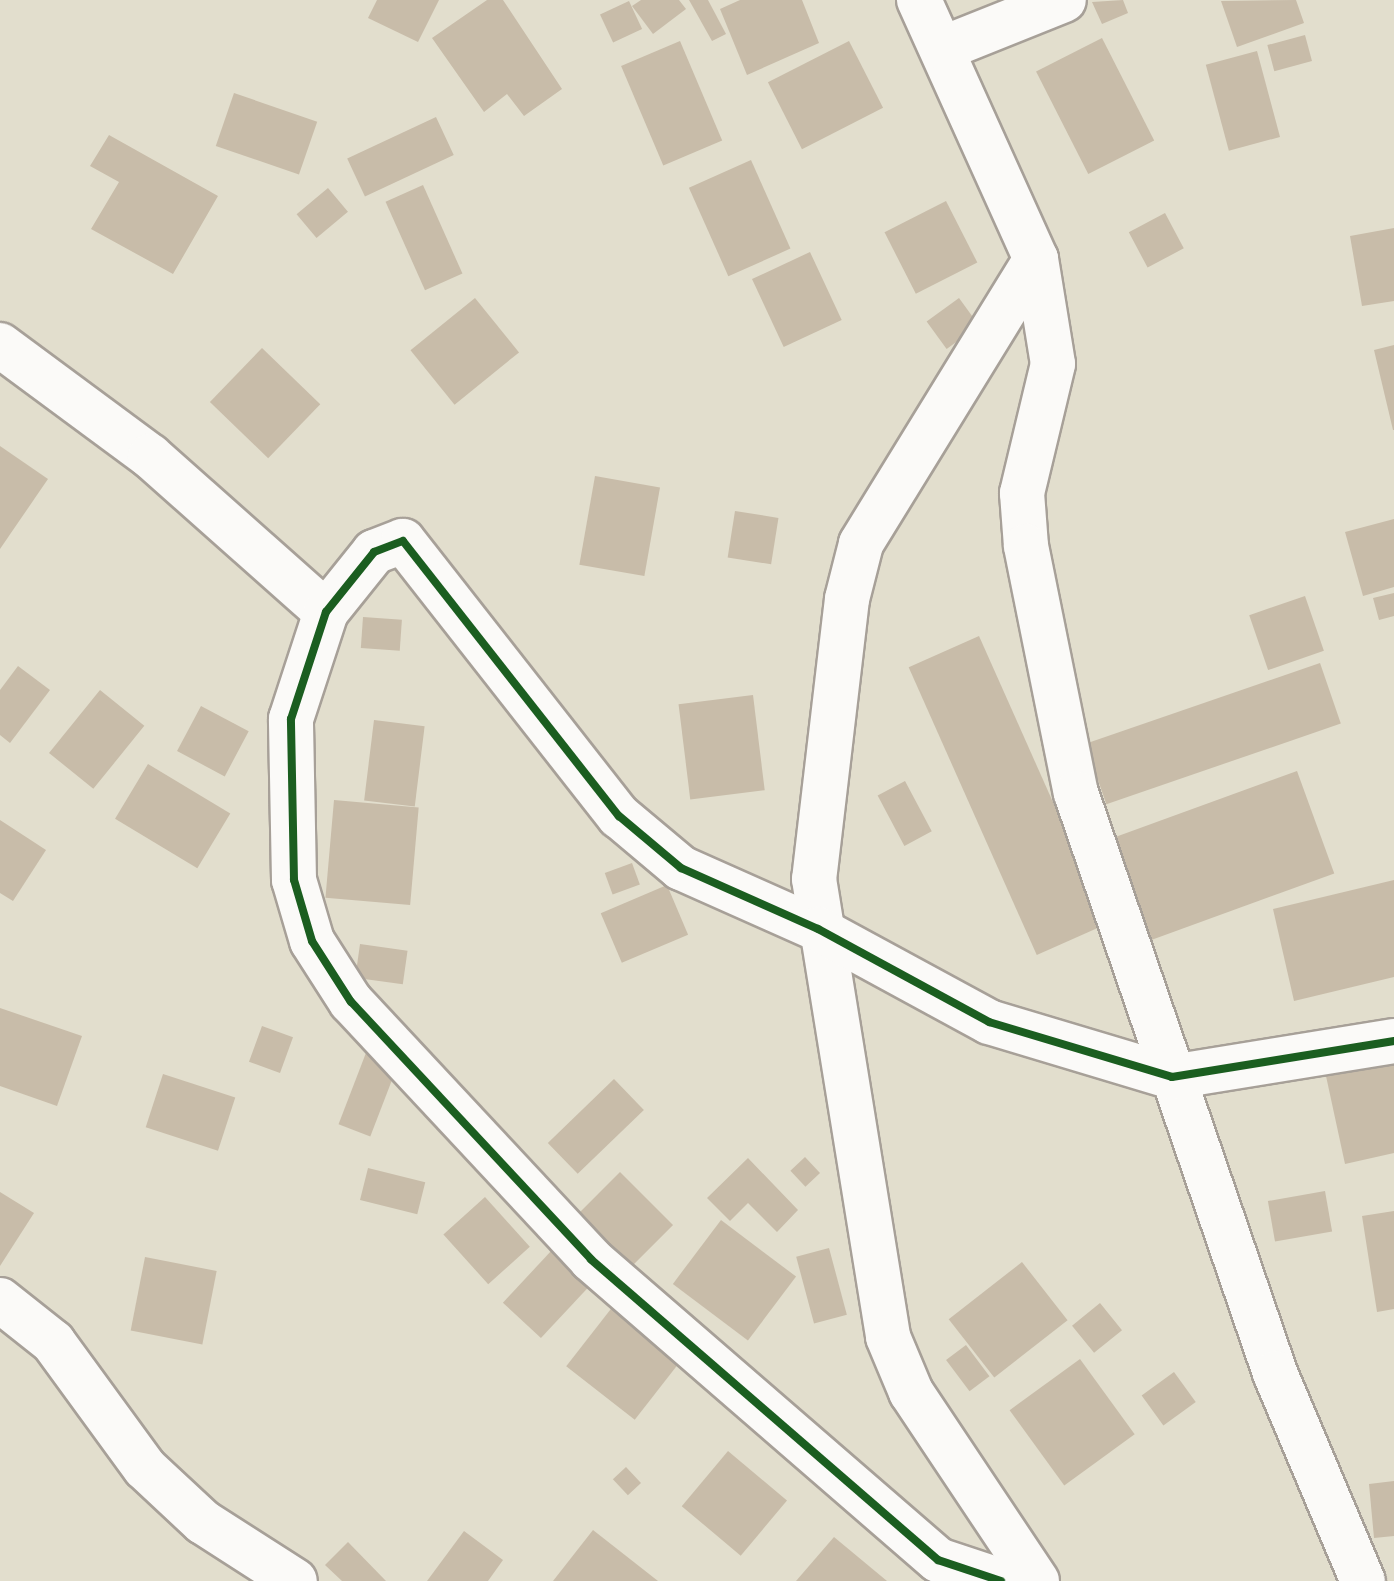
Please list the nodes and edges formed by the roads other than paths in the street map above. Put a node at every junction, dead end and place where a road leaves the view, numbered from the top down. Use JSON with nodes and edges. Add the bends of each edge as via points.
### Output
{"nodes":[{"id":1,"x":919,"y":0,"type":"edge"},
{"id":2,"x":1064,"y":0,"type":"edge"},
{"id":3,"x":944,"y":48,"type":"junction"},
{"id":4,"x":1036,"y":259,"type":"junction"},
{"id":5,"x":0,"y":345,"type":"edge"},
{"id":6,"x":326,"y":612,"type":"junction"},
{"id":7,"x":818,"y":929,"type":"junction"},
{"id":8,"x":1394,"y":1041,"type":"edge"},
{"id":9,"x":1172,"y":1077,"type":"junction"},
{"id":10,"x":0,"y":1300,"type":"edge"},
{"id":11,"x":295,"y":1581,"type":"edge"},
{"id":12,"x":1001,"y":1581,"type":"edge"},
{"id":13,"x":1037,"y":1581,"type":"edge"},
{"id":14,"x":1363,"y":1581,"type":"edge"}],
"edges":[{"from":1,"to":3,"type":"street"},
{"from":2,"to":3,"type":"street"},
{"from":3,"to":4,"type":"street"},
{"from":4,"to":7,"type":"street","via":[[861,544],[847,599],[814,879]]},
{"from":4,"to":9,"type":"street","via":[[1053,364],[1022,493],[1026,546],[1076,793]]},
{"from":5,"to":6,"type":"street","via":[[150,456]]},
{"from":6,"to":7,"type":"street","via":[[374,552],[403,541],[619,816],[681,868]]},
{"from":6,"to":12,"type":"street","via":[[291,719],[294,880],[312,941],[351,1002],[591,1259],[938,1560]]},
{"from":7,"to":9,"type":"street","via":[[989,1022]]},
{"from":7,"to":13,"type":"street","via":[[888,1337],[911,1392]]},
{"from":8,"to":9,"type":"street"},
{"from":9,"to":14,"type":"street","via":[[1275,1373]]},
{"from":10,"to":11,"type":"street","via":[[53,1342],[145,1468],[203,1522]]}]}
